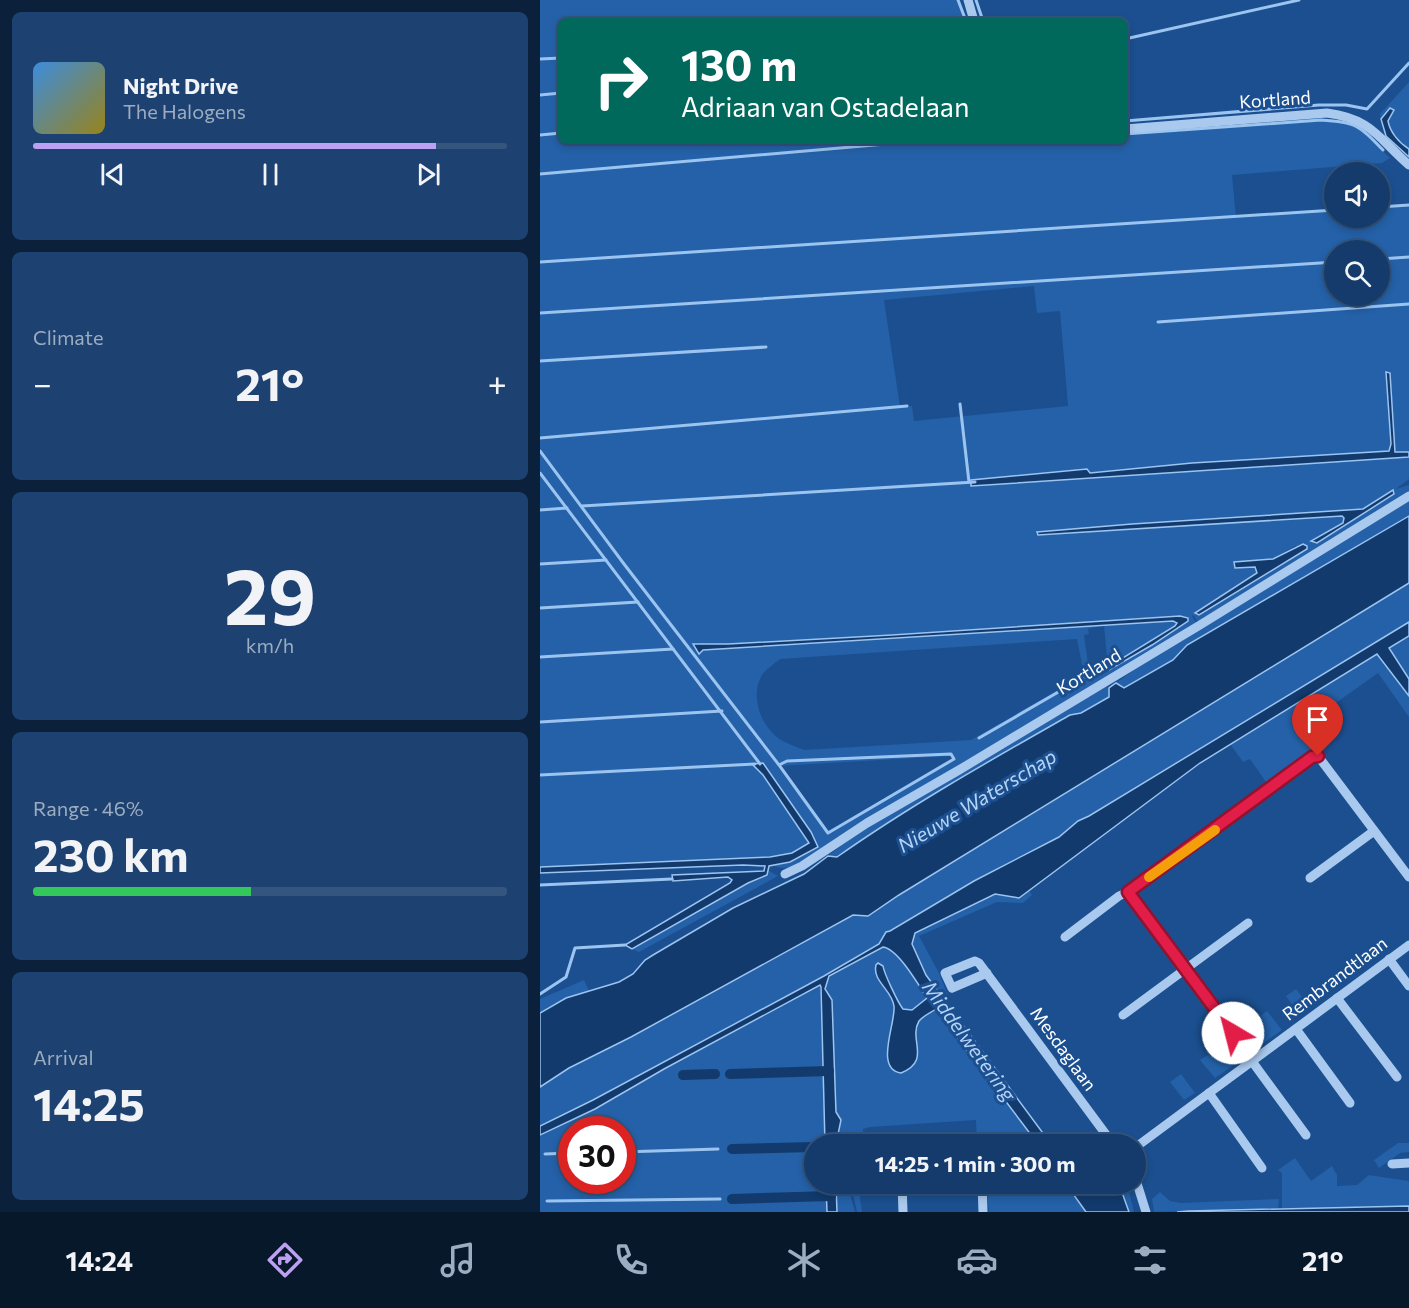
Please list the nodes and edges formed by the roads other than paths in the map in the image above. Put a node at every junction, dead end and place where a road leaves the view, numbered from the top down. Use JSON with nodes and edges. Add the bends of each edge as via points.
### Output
{"nodes":[{"id":1,"x":968,"y":0,"type":"edge"},
{"id":2,"x":973,"y":18,"type":"edge"},
{"id":3,"x":1128,"y":129,"type":"edge"},
{"id":4,"x":1409,"y":165,"type":"edge"},
{"id":5,"x":1409,"y":496,"type":"edge"},
{"id":6,"x":1374,"y":831,"type":"junction"},
{"id":7,"x":785,"y":874,"type":"dead end"},
{"id":8,"x":1310,"y":878,"type":"dead end"},
{"id":9,"x":1409,"y":878,"type":"edge"},
{"id":10,"x":1128,"y":892,"type":"junction"},
{"id":11,"x":1248,"y":923,"type":"dead end"},
{"id":12,"x":1065,"y":937,"type":"dead end"},
{"id":13,"x":1409,"y":945,"type":"edge"},
{"id":14,"x":1389,"y":960,"type":"junction"},
{"id":15,"x":1185,"y":969,"type":"junction"},
{"id":16,"x":987,"y":973,"type":"dead end"},
{"id":17,"x":1409,"y":986,"type":"edge"},
{"id":18,"x":1337,"y":998,"type":"junction"},
{"id":19,"x":1123,"y":1015,"type":"dead end"},
{"id":20,"x":1296,"y":1029,"type":"junction"},
{"id":21,"x":1253,"y":1060,"type":"junction"},
{"id":22,"x":1397,"y":1077,"type":"dead end"},
{"id":23,"x":1209,"y":1093,"type":"junction"},
{"id":24,"x":1350,"y":1103,"type":"dead end"},
{"id":25,"x":1106,"y":1134,"type":"edge"},
{"id":26,"x":1306,"y":1135,"type":"dead end"},
{"id":27,"x":1146,"y":1140,"type":"edge"},
{"id":28,"x":1409,"y":1163,"type":"edge"},
{"id":29,"x":1392,"y":1164,"type":"dead end"},
{"id":30,"x":1262,"y":1168,"type":"dead end"},
{"id":31,"x":902,"y":1194,"type":"edge"},
{"id":32,"x":982,"y":1194,"type":"edge"},
{"id":33,"x":1140,"y":1194,"type":"edge"},
{"id":34,"x":903,"y":1212,"type":"edge"},
{"id":35,"x":983,"y":1212,"type":"edge"},
{"id":36,"x":1146,"y":1212,"type":"edge"}],
"edges":[{"from":1,"to":2,"type":"street"},
{"from":3,"to":4,"type":"street","name":"Kortland","via":[[1293,114],[1346,115],[1368,126]]},
{"from":5,"to":7,"type":"street","name":"Kortland"},
{"from":6,"to":8,"type":"street"},
{"from":6,"to":9,"type":"street"},
{"from":6,"to":10,"type":"street","via":[[1318,756],[1312,757]]},
{"from":10,"to":12,"type":"street"},
{"from":10,"to":15,"type":"street"},
{"from":11,"to":15,"type":"street"},
{"from":13,"to":14,"type":"street","name":"Rembrandtlaan"},
{"from":14,"to":17,"type":"street"},
{"from":14,"to":18,"type":"street","name":"Rembrandtlaan"},
{"from":15,"to":19,"type":"street"},
{"from":15,"to":21,"type":"street"},
{"from":16,"to":25,"type":"street","name":"Mesdaglaan"},
{"from":18,"to":20,"type":"street","name":"Rembrandtlaan"},
{"from":18,"to":22,"type":"street"},
{"from":20,"to":21,"type":"street","name":"Rembrandtlaan"},
{"from":20,"to":24,"type":"street"},
{"from":21,"to":23,"type":"street","name":"Rembrandtlaan"},
{"from":21,"to":26,"type":"street"},
{"from":23,"to":27,"type":"street","name":"Rembrandtlaan"},
{"from":23,"to":30,"type":"street"},
{"from":28,"to":29,"type":"street"},
{"from":31,"to":34,"type":"street"},
{"from":32,"to":35,"type":"street"},
{"from":33,"to":36,"type":"street"}]}
